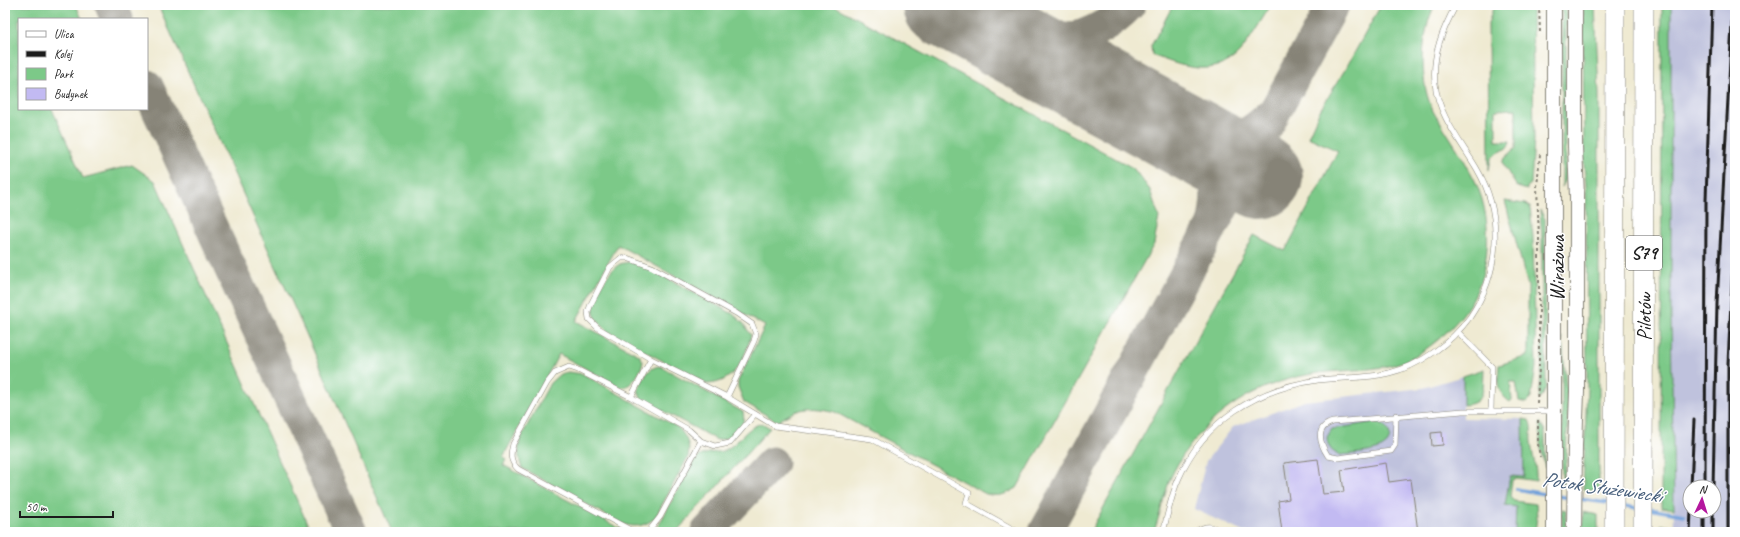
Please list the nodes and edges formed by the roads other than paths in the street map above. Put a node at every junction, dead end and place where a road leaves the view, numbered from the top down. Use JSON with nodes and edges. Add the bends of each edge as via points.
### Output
{"nodes":[{"id":1,"x":1456,"y":5,"type":"edge"},
{"id":2,"x":1554,"y":5,"type":"edge"},
{"id":3,"x":1575,"y":5,"type":"edge"},
{"id":4,"x":1615,"y":5,"type":"edge"},
{"id":5,"x":1644,"y":5,"type":"edge"},
{"id":6,"x":1458,"y":332,"type":"junction"},
{"id":7,"x":651,"y":359,"type":"junction"},
{"id":8,"x":631,"y":397,"type":"junction"},
{"id":9,"x":727,"y":397,"type":"junction"},
{"id":10,"x":1491,"y":410,"type":"junction"},
{"id":11,"x":1554,"y":411,"type":"junction"},
{"id":12,"x":755,"y":414,"type":"junction"},
{"id":13,"x":1396,"y":415,"type":"junction"},
{"id":14,"x":701,"y":441,"type":"junction"},
{"id":15,"x":1614,"y":524,"type":"edge"},
{"id":16,"x":1643,"y":527,"type":"edge"},
{"id":17,"x":634,"y":532,"type":"edge"},
{"id":18,"x":648,"y":532,"type":"edge"},
{"id":19,"x":1018,"y":532,"type":"edge"},
{"id":20,"x":1163,"y":532,"type":"edge"},
{"id":21,"x":1195,"y":532,"type":"edge"},
{"id":22,"x":1219,"y":532,"type":"edge"},
{"id":23,"x":1554,"y":532,"type":"edge"},
{"id":24,"x":1574,"y":532,"type":"edge"}],
"edges":[{"from":1,"to":6,"type":"lane","via":[[1440,38],[1435,60],[1435,84],[1440,105],[1478,171],[1490,199],[1495,226],[1494,258],[1486,287]]},
{"from":2,"to":11,"type":"main road","name":"Wirażowa"},
{"from":3,"to":24,"type":"main road","name":"Wirażowa","via":[[1577,392]]},
{"from":4,"to":15,"type":"highway","name":"Pilotów","number":"S79"},
{"from":5,"to":16,"type":"highway","name":"Pilotów","number":"S79"},
{"from":6,"to":10,"type":"lane","via":[[1492,367]]},
{"from":6,"to":20,"type":"lane","via":[[1419,362],[1390,373],[1361,378],[1318,380],[1292,386],[1259,396],[1228,414],[1207,434],[1190,457],[1178,479]]},
{"from":7,"to":8,"type":"lane"},
{"from":7,"to":9,"type":"lane"},
{"from":7,"to":9,"type":"lane","via":[[598,328],[590,319],[588,312],[591,304],[610,267],[621,258],[632,259],[652,267],[752,324],[756,334],[754,341]]},
{"from":8,"to":14,"type":"lane","via":[[689,430]]},
{"from":8,"to":17,"type":"lane","via":[[569,367],[555,373],[513,444],[511,453],[513,464],[518,469]]},
{"from":9,"to":12,"type":"lane"},
{"from":10,"to":11,"type":"lane"},
{"from":10,"to":13,"type":"lane"},
{"from":11,"to":23,"type":"main road","name":"Wirażowa"},
{"from":12,"to":14,"type":"lane","via":[[730,443],[715,446]]},
{"from":12,"to":19,"type":"lane","via":[[775,426],[872,439],[969,493],[966,503]]},
{"from":13,"to":13,"type":"lane","via":[[1395,445],[1391,451],[1338,458],[1328,456],[1324,450],[1320,439],[1321,429],[1325,424]]},
{"from":14,"to":18,"type":"lane","via":[[660,517]]},
{"from":21,"to":22,"type":"lane","via":[[1208,526],[1215,527]]}]}
